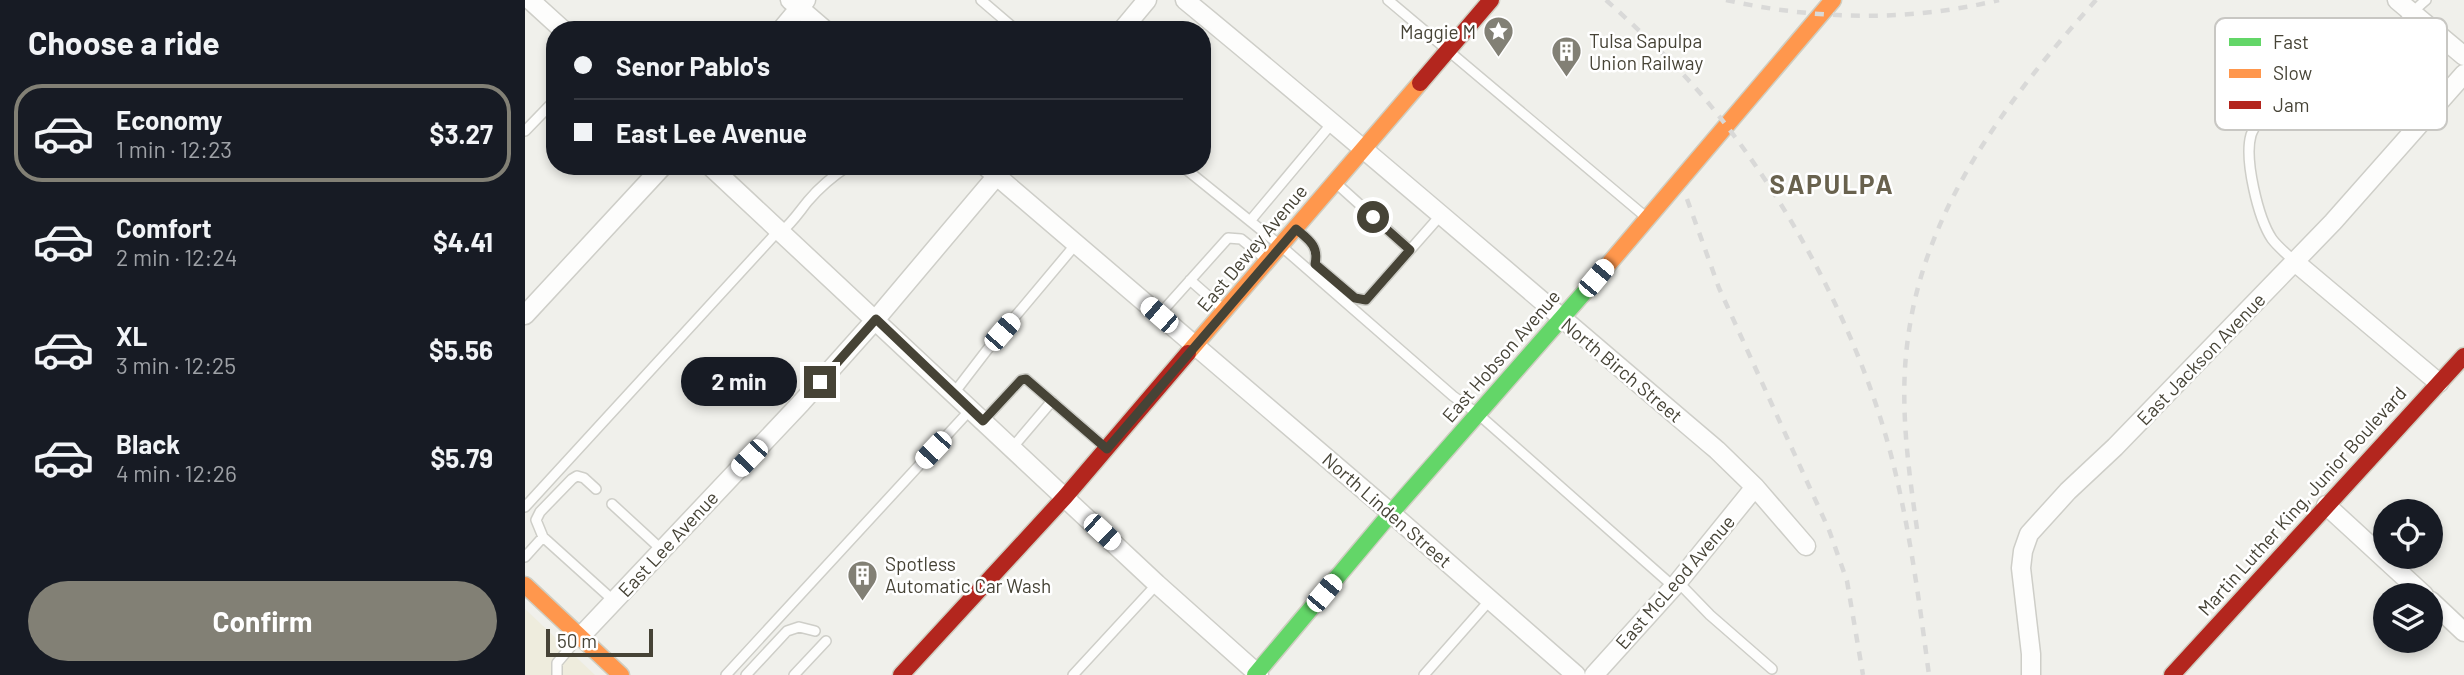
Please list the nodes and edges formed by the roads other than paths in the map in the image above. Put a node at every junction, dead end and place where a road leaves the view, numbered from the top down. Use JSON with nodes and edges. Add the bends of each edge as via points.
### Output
{"nodes":[{"id":1,"x":530,"y":0,"type":"edge"},
{"id":2,"x":981,"y":0,"type":"edge"},
{"id":3,"x":1147,"y":0,"type":"edge"},
{"id":4,"x":1185,"y":0,"type":"edge"},
{"id":5,"x":1388,"y":0,"type":"edge"},
{"id":6,"x":1491,"y":0,"type":"edge"},
{"id":7,"x":1833,"y":0,"type":"edge"},
{"id":8,"x":2426,"y":0,"type":"edge"},
{"id":9,"x":798,"y":3,"type":"edge"},
{"id":10,"x":2404,"y":6,"type":"edge"},
{"id":11,"x":2418,"y":18,"type":"edge"},
{"id":12,"x":552,"y":21,"type":"edge"},
{"id":13,"x":787,"y":21,"type":"edge"},
{"id":14,"x":816,"y":21,"type":"edge"},
{"id":15,"x":1006,"y":21,"type":"edge"},
{"id":16,"x":1130,"y":21,"type":"edge"},
{"id":17,"x":1210,"y":21,"type":"edge"},
{"id":18,"x":1211,"y":21,"type":"edge"},
{"id":19,"x":2447,"y":42,"type":"edge"},
{"id":20,"x":1448,"y":51,"type":"junction"},
{"id":21,"x":2464,"y":56,"type":"edge"},
{"id":22,"x":2464,"y":74,"type":"edge"},
{"id":23,"x":2447,"y":93,"type":"edge"},
{"id":24,"x":546,"y":109,"type":"edge"},
{"id":25,"x":1333,"y":122,"type":"junction"},
{"id":26,"x":2254,"y":130,"type":"edge"},
{"id":27,"x":2414,"y":130,"type":"edge"},
{"id":28,"x":525,"y":131,"type":"edge"},
{"id":29,"x":1365,"y":149,"type":"junction"},
{"id":30,"x":655,"y":175,"type":"edge"},
{"id":31,"x":720,"y":175,"type":"edge"},
{"id":32,"x":835,"y":175,"type":"edge"},
{"id":33,"x":991,"y":175,"type":"edge"},
{"id":34,"x":1000,"y":175,"type":"edge"},
{"id":35,"x":1193,"y":175,"type":"edge"},
{"id":36,"x":1335,"y":183,"type":"junction"},
{"id":37,"x":1440,"y":216,"type":"junction"},
{"id":38,"x":1647,"y":218,"type":"junction"},
{"id":39,"x":1250,"y":221,"type":"junction"},
{"id":40,"x":1296,"y":229,"type":"junction"},
{"id":41,"x":780,"y":231,"type":"junction"},
{"id":42,"x":1076,"y":244,"type":"junction"},
{"id":43,"x":1281,"y":246,"type":"junction"},
{"id":44,"x":1410,"y":250,"type":"junction"},
{"id":45,"x":1269,"y":261,"type":"junction"},
{"id":46,"x":2295,"y":262,"type":"junction"},
{"id":47,"x":1190,"y":280,"type":"junction"},
{"id":48,"x":1226,"y":312,"type":"junction"},
{"id":49,"x":525,"y":315,"type":"edge"},
{"id":50,"x":1159,"y":315,"type":"junction"},
{"id":51,"x":1562,"y":318,"type":"junction"},
{"id":52,"x":876,"y":319,"type":"junction"},
{"id":53,"x":1196,"y":346,"type":"junction"},
{"id":54,"x":2464,"y":356,"type":"edge"},
{"id":55,"x":2439,"y":383,"type":"junction"},
{"id":56,"x":954,"y":393,"type":"junction"},
{"id":57,"x":1052,"y":401,"type":"junction"},
{"id":58,"x":1478,"y":414,"type":"junction"},
{"id":59,"x":977,"y":415,"type":"junction"},
{"id":60,"x":1012,"y":448,"type":"junction"},
{"id":61,"x":1107,"y":449,"type":"junction"},
{"id":62,"x":1755,"y":487,"type":"junction"},
{"id":63,"x":596,"y":489,"type":"dead end"},
{"id":64,"x":1065,"y":497,"type":"junction"},
{"id":65,"x":612,"y":504,"type":"dead end"},
{"id":66,"x":2326,"y":505,"type":"junction"},
{"id":67,"x":525,"y":507,"type":"edge"},
{"id":68,"x":1391,"y":513,"type":"junction"},
{"id":69,"x":543,"y":537,"type":"junction"},
{"id":70,"x":1806,"y":546,"type":"dead end"},
{"id":71,"x":662,"y":550,"type":"junction"},
{"id":72,"x":525,"y":557,"type":"edge"},
{"id":73,"x":2411,"y":583,"type":"edge"},
{"id":74,"x":1157,"y":584,"type":"junction"},
{"id":75,"x":1676,"y":584,"type":"junction"},
{"id":76,"x":525,"y":585,"type":"edge"},
{"id":77,"x":1490,"y":600,"type":"junction"},
{"id":78,"x":614,"y":601,"type":"junction"},
{"id":79,"x":2443,"y":612,"type":"edge"},
{"id":80,"x":815,"y":631,"type":"dead end"},
{"id":81,"x":2464,"y":632,"type":"edge"},
{"id":82,"x":580,"y":637,"type":"junction"},
{"id":83,"x":826,"y":641,"type":"dead end"},
{"id":84,"x":1772,"y":669,"type":"dead end"},
{"id":85,"x":1257,"y":674,"type":"edge"},
{"id":86,"x":557,"y":675,"type":"edge"},
{"id":87,"x":621,"y":675,"type":"edge"},
{"id":88,"x":726,"y":675,"type":"edge"},
{"id":89,"x":746,"y":675,"type":"edge"},
{"id":90,"x":794,"y":675,"type":"edge"},
{"id":91,"x":901,"y":675,"type":"edge"},
{"id":92,"x":1073,"y":675,"type":"edge"},
{"id":93,"x":1424,"y":675,"type":"edge"},
{"id":94,"x":1576,"y":675,"type":"edge"},
{"id":95,"x":1594,"y":675,"type":"edge"},
{"id":96,"x":2031,"y":675,"type":"edge"},
{"id":97,"x":2172,"y":675,"type":"edge"}],
"edges":[{"from":1,"to":12,"type":"street"},
{"from":2,"to":15,"type":"lane"},
{"from":3,"to":16,"type":"street"},
{"from":4,"to":17,"type":"street","name":"North Birch Street"},
{"from":5,"to":20,"type":"lane"},
{"from":6,"to":20,"type":"street","name":"East Dewey Avenue"},
{"from":7,"to":38,"type":"street","name":"East Hobson Avenue"},
{"from":8,"to":10,"type":"lane"},
{"from":9,"to":13,"type":"street"},
{"from":9,"to":14,"type":"street"},
{"from":10,"to":11,"type":"street"},
{"from":18,"to":25,"type":"street","name":"North Birch Street"},
{"from":19,"to":21,"type":"street"},
{"from":20,"to":29,"type":"street","name":"East Dewey Avenue"},
{"from":20,"to":38,"type":"lane"},
{"from":22,"to":23,"type":"street","name":"East Jackson Avenue"},
{"from":24,"to":28,"type":"lane"},
{"from":25,"to":29,"type":"street","name":"North Birch Street"},
{"from":25,"to":39,"type":"lane"},
{"from":26,"to":46,"type":"lane","via":[[2251,166],[2258,208],[2273,239]]},
{"from":27,"to":46,"type":"street","name":"East Jackson Avenue"},
{"from":29,"to":36,"type":"street","name":"East Dewey Avenue"},
{"from":29,"to":37,"type":"street","name":"North Birch Street"},
{"from":30,"to":49,"type":"street"},
{"from":31,"to":41,"type":"street"},
{"from":32,"to":41,"type":"lane"},
{"from":33,"to":52,"type":"street","name":"East Lee Avenue"},
{"from":34,"to":42,"type":"street","name":"North Linden Street"},
{"from":35,"to":39,"type":"lane"},
{"from":36,"to":40,"type":"street","name":"East Dewey Avenue"},
{"from":36,"to":44,"type":"lane"},
{"from":37,"to":44,"type":"lane"},
{"from":37,"to":51,"type":"street","name":"North Birch Street"},
{"from":38,"to":51,"type":"street","name":"East Hobson Avenue"},
{"from":39,"to":43,"type":"lane"},
{"from":40,"to":43,"type":"street","name":"East Dewey Avenue"},
{"from":40,"to":44,"type":"lane","via":[[1314,244],[1315,264],[1355,298],[1366,300]]},
{"from":41,"to":52,"type":"street"},
{"from":41,"to":67,"type":"lane"},
{"from":42,"to":50,"type":"street","name":"North Linden Street"},
{"from":42,"to":56,"type":"lane"},
{"from":43,"to":45,"type":"street","name":"East Dewey Avenue"},
{"from":43,"to":58,"type":"lane"},
{"from":45,"to":47,"type":"lane","via":[[1241,239],[1228,238]]},
{"from":45,"to":48,"type":"street","name":"East Dewey Avenue"},
{"from":46,"to":55,"type":"street"},
{"from":46,"to":96,"type":"street","name":"East Jackson Avenue","via":[[2029,534],[2021,568]]},
{"from":47,"to":48,"type":"lane"},
{"from":47,"to":50,"type":"lane"},
{"from":48,"to":53,"type":"street","name":"East Dewey Avenue"},
{"from":50,"to":53,"type":"street","name":"North Linden Street"},
{"from":51,"to":58,"type":"street","name":"East Hobson Avenue"},
{"from":51,"to":62,"type":"street","name":"North Birch Street"},
{"from":52,"to":56,"type":"street"},
{"from":52,"to":71,"type":"street","name":"East Lee Avenue"},
{"from":53,"to":61,"type":"street","name":"East Dewey Avenue"},
{"from":53,"to":68,"type":"street","name":"North Linden Street"},
{"from":54,"to":55,"type":"street","name":"Martin Luther King, Junior Boulevard"},
{"from":55,"to":66,"type":"street","name":"Martin Luther King, Junior Boulevard"},
{"from":56,"to":59,"type":"street"},
{"from":57,"to":59,"type":"lane","via":[[1026,379]]},
{"from":57,"to":60,"type":"lane"},
{"from":57,"to":61,"type":"lane"},
{"from":58,"to":68,"type":"street","name":"East Hobson Avenue"},
{"from":58,"to":75,"type":"lane"},
{"from":59,"to":60,"type":"street"},
{"from":59,"to":88,"type":"lane"},
{"from":60,"to":64,"type":"street"},
{"from":61,"to":64,"type":"street","name":"East Dewey Avenue"},
{"from":62,"to":70,"type":"street","name":"North Birch Street"},
{"from":62,"to":75,"type":"street","name":"East McLeod Avenue"},
{"from":63,"to":69,"type":"lane","via":[[584,478],[572,478],[536,520]]},
{"from":64,"to":74,"type":"street"},
{"from":64,"to":91,"type":"street","name":"East Dewey Avenue"},
{"from":65,"to":71,"type":"lane"},
{"from":66,"to":73,"type":"street"},
{"from":66,"to":97,"type":"street","name":"Martin Luther King, Junior Boulevard"},
{"from":68,"to":77,"type":"street","name":"North Linden Street"},
{"from":68,"to":85,"type":"street","name":"East Hobson Avenue"},
{"from":69,"to":72,"type":"lane"},
{"from":69,"to":78,"type":"lane"},
{"from":71,"to":78,"type":"street","name":"East Lee Avenue"},
{"from":74,"to":85,"type":"street"},
{"from":74,"to":92,"type":"lane"},
{"from":75,"to":84,"type":"lane"},
{"from":75,"to":95,"type":"street","name":"East McLeod Avenue"},
{"from":76,"to":82,"type":"street"},
{"from":77,"to":93,"type":"lane"},
{"from":77,"to":94,"type":"street","name":"North Linden Street"},
{"from":78,"to":82,"type":"street","name":"East Lee Avenue"},
{"from":79,"to":81,"type":"street"},
{"from":80,"to":89,"type":"lane","via":[[799,627],[787,631]]},
{"from":82,"to":86,"type":"lane","via":[[557,663]]},
{"from":82,"to":87,"type":"street"},
{"from":83,"to":90,"type":"lane"}]}
